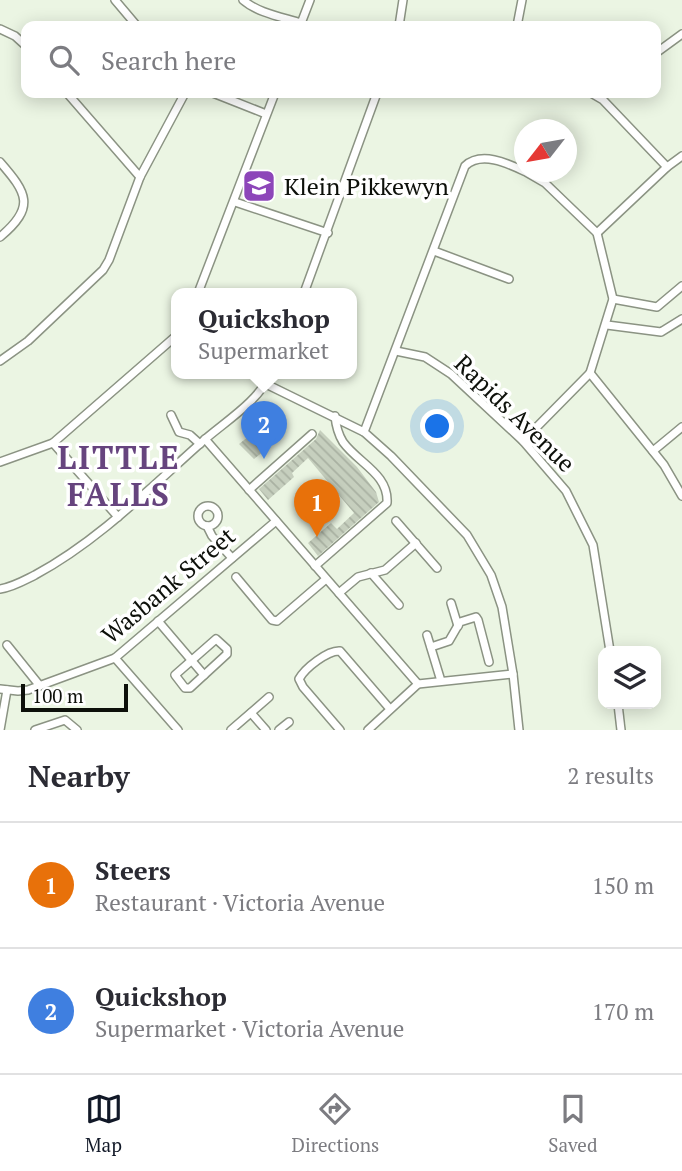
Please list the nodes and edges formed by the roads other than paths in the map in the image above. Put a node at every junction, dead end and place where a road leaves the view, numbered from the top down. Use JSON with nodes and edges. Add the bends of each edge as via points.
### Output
{"nodes":[{"id":1,"x":115,"y":0,"type":"edge"},
{"id":2,"x":243,"y":0,"type":"edge"},
{"id":3,"x":310,"y":0,"type":"edge"},
{"id":4,"x":403,"y":0,"type":"edge"},
{"id":5,"x":522,"y":0,"type":"edge"},
{"id":6,"x":133,"y":21,"type":"edge"},
{"id":7,"x":289,"y":21,"type":"edge"},
{"id":8,"x":302,"y":21,"type":"edge"},
{"id":9,"x":400,"y":21,"type":"edge"},
{"id":10,"x":518,"y":21,"type":"edge"},
{"id":11,"x":0,"y":29,"type":"edge"},
{"id":12,"x":682,"y":34,"type":"edge"},
{"id":13,"x":21,"y":41,"type":"edge"},
{"id":14,"x":661,"y":49,"type":"edge"},
{"id":15,"x":71,"y":98,"type":"edge"},
{"id":16,"x":182,"y":98,"type":"edge"},
{"id":17,"x":225,"y":98,"type":"edge"},
{"id":18,"x":273,"y":98,"type":"edge"},
{"id":19,"x":375,"y":98,"type":"edge"},
{"id":20,"x":600,"y":98,"type":"edge"},
{"id":21,"x":266,"y":114,"type":"junction"},
{"id":22,"x":682,"y":156,"type":"edge"},
{"id":23,"x":0,"y":162,"type":"edge"},
{"id":24,"x":514,"y":167,"type":"edge"},
{"id":25,"x":667,"y":167,"type":"junction"},
{"id":26,"x":140,"y":177,"type":"junction"},
{"id":27,"x":543,"y":182,"type":"edge"},
{"id":28,"x":234,"y":202,"type":"junction"},
{"id":29,"x":327,"y":233,"type":"junction"},
{"id":30,"x":597,"y":233,"type":"junction"},
{"id":31,"x":0,"y":237,"type":"edge"},
{"id":32,"x":434,"y":251,"type":"junction"},
{"id":33,"x":509,"y":279,"type":"dead end"},
{"id":34,"x":682,"y":286,"type":"edge"},
{"id":35,"x":200,"y":288,"type":"edge"},
{"id":36,"x":305,"y":288,"type":"edge"},
{"id":37,"x":613,"y":299,"type":"junction"},
{"id":38,"x":682,"y":319,"type":"edge"},
{"id":39,"x":607,"y":325,"type":"junction"},
{"id":40,"x":171,"y":341,"type":"edge"},
{"id":41,"x":396,"y":351,"type":"junction"},
{"id":42,"x":0,"y":361,"type":"edge"},
{"id":43,"x":590,"y":373,"type":"junction"},
{"id":44,"x":269,"y":379,"type":"edge"},
{"id":45,"x":267,"y":384,"type":"junction"},
{"id":46,"x":171,"y":415,"type":"dead end"},
{"id":47,"x":335,"y":416,"type":"junction"},
{"id":48,"x":682,"y":427,"type":"edge"},
{"id":49,"x":365,"y":432,"type":"junction"},
{"id":50,"x":312,"y":434,"type":"dead end"},
{"id":51,"x":202,"y":442,"type":"junction"},
{"id":52,"x":523,"y":442,"type":"junction"},
{"id":53,"x":53,"y":443,"type":"junction"},
{"id":54,"x":653,"y":451,"type":"junction"},
{"id":55,"x":0,"y":462,"type":"edge"},
{"id":56,"x":249,"y":490,"type":"junction"},
{"id":57,"x":682,"y":496,"type":"edge"},
{"id":58,"x":118,"y":517,"type":"junction"},
{"id":59,"x":276,"y":521,"type":"junction"},
{"id":60,"x":396,"y":521,"type":"dead end"},
{"id":61,"x":207,"y":526,"type":"dead end"},
{"id":62,"x":416,"y":543,"type":"junction"},
{"id":63,"x":232,"y":558,"type":"junction"},
{"id":64,"x":315,"y":566,"type":"junction"},
{"id":65,"x":437,"y":568,"type":"dead end"},
{"id":66,"x":371,"y":573,"type":"junction"},
{"id":67,"x":236,"y":577,"type":"dead end"},
{"id":68,"x":326,"y":579,"type":"junction"},
{"id":69,"x":0,"y":589,"type":"edge"},
{"id":70,"x":339,"y":593,"type":"junction"},
{"id":71,"x":451,"y":603,"type":"dead end"},
{"id":72,"x":399,"y":605,"type":"dead end"},
{"id":73,"x":158,"y":621,"type":"junction"},
{"id":74,"x":458,"y":626,"type":"junction"},
{"id":75,"x":427,"y":635,"type":"dead end"},
{"id":76,"x":7,"y":645,"type":"dead end"},
{"id":77,"x":609,"y":646,"type":"edge"},
{"id":78,"x":431,"y":647,"type":"junction"},
{"id":79,"x":115,"y":658,"type":"junction"},
{"id":80,"x":192,"y":660,"type":"junction"},
{"id":81,"x":489,"y":662,"type":"dead end"},
{"id":82,"x":513,"y":674,"type":"junction"},
{"id":83,"x":204,"y":675,"type":"junction"},
{"id":84,"x":441,"y":681,"type":"junction"},
{"id":85,"x":418,"y":684,"type":"junction"},
{"id":86,"x":40,"y":686,"type":"junction"},
{"id":87,"x":4,"y":689,"type":"edge"},
{"id":88,"x":269,"y":697,"type":"dead end"},
{"id":89,"x":390,"y":709,"type":"junction"},
{"id":90,"x":619,"y":709,"type":"edge"},
{"id":91,"x":251,"y":713,"type":"junction"},
{"id":92,"x":289,"y":722,"type":"dead end"},
{"id":93,"x":372,"y":729,"type":"edge"},
{"id":94,"x":0,"y":730,"type":"edge"},
{"id":95,"x":34,"y":730,"type":"edge"},
{"id":96,"x":77,"y":730,"type":"edge"},
{"id":97,"x":178,"y":730,"type":"edge"},
{"id":98,"x":231,"y":730,"type":"edge"},
{"id":99,"x":266,"y":730,"type":"edge"},
{"id":100,"x":279,"y":730,"type":"edge"},
{"id":101,"x":340,"y":730,"type":"edge"},
{"id":102,"x":519,"y":730,"type":"edge"},
{"id":103,"x":621,"y":730,"type":"edge"}],
"edges":[{"from":1,"to":6,"type":"street"},
{"from":2,"to":7,"type":"street"},
{"from":3,"to":8,"type":"street"},
{"from":4,"to":9,"type":"street"},
{"from":5,"to":10,"type":"street"},
{"from":11,"to":13,"type":"street"},
{"from":12,"to":14,"type":"street"},
{"from":15,"to":26,"type":"street"},
{"from":16,"to":26,"type":"street"},
{"from":17,"to":21,"type":"street"},
{"from":18,"to":21,"type":"street"},
{"from":19,"to":29,"type":"street"},
{"from":20,"to":25,"type":"street"},
{"from":21,"to":28,"type":"street"},
{"from":22,"to":25,"type":"street"},
{"from":23,"to":31,"type":"street","via":[[18,183],[24,202],[18,219]]},
{"from":24,"to":32,"type":"street","via":[[478,158],[465,166]]},
{"from":25,"to":30,"type":"street"},
{"from":26,"to":42,"type":"street","via":[[103,270],[28,341]]},
{"from":27,"to":30,"type":"street"},
{"from":28,"to":29,"type":"street"},
{"from":28,"to":35,"type":"street"},
{"from":29,"to":36,"type":"street"},
{"from":30,"to":37,"type":"street"},
{"from":32,"to":33,"type":"street"},
{"from":32,"to":41,"type":"street"},
{"from":34,"to":37,"type":"street","via":[[657,307]]},
{"from":37,"to":39,"type":"street"},
{"from":38,"to":39,"type":"street","via":[[661,332]]},
{"from":39,"to":43,"type":"street"},
{"from":40,"to":53,"type":"street"},
{"from":41,"to":49,"type":"street"},
{"from":41,"to":52,"type":"street","name":"Rapids Avenue","via":[[439,365]]},
{"from":43,"to":52,"type":"street"},
{"from":43,"to":54,"type":"street"},
{"from":44,"to":45,"type":"street"},
{"from":45,"to":47,"type":"street"},
{"from":45,"to":51,"type":"street"},
{"from":46,"to":51,"type":"street","via":[[177,431]]},
{"from":47,"to":49,"type":"street"},
{"from":47,"to":64,"type":"street","via":[[344,443],[386,488],[387,503]]},
{"from":48,"to":54,"type":"street"},
{"from":49,"to":82,"type":"street","via":[[436,501],[481,555],[502,607]]},
{"from":50,"to":56,"type":"street"},
{"from":51,"to":56,"type":"street"},
{"from":51,"to":58,"type":"street"},
{"from":52,"to":77,"type":"street","name":"Rapids Avenue","via":[[566,491],[593,545]]},
{"from":53,"to":55,"type":"street"},
{"from":53,"to":58,"type":"street"},
{"from":54,"to":57,"type":"street"},
{"from":56,"to":59,"type":"street"},
{"from":58,"to":69,"type":"street","via":[[72,553]]},
{"from":59,"to":63,"type":"street","name":"Wasbank Street"},
{"from":59,"to":64,"type":"street"},
{"from":60,"to":62,"type":"street"},
{"from":61,"to":63,"type":"street"},
{"from":62,"to":65,"type":"street"},
{"from":62,"to":66,"type":"street","via":[[385,570]]},
{"from":63,"to":73,"type":"street","name":"Wasbank Street"},
{"from":64,"to":68,"type":"street"},
{"from":66,"to":70,"type":"street"},
{"from":66,"to":72,"type":"street"},
{"from":67,"to":68,"type":"street","via":[[277,621]]},
{"from":68,"to":70,"type":"street"},
{"from":70,"to":85,"type":"street"},
{"from":71,"to":74,"type":"street"},
{"from":73,"to":79,"type":"street","name":"Wasbank Street"},
{"from":73,"to":80,"type":"street"},
{"from":74,"to":78,"type":"street","via":[[449,642]]},
{"from":74,"to":81,"type":"street","via":[[463,620],[477,618]]},
{"from":75,"to":78,"type":"street"},
{"from":76,"to":86,"type":"street"},
{"from":78,"to":84,"type":"street"},
{"from":79,"to":86,"type":"street","name":"Wasbank Street"},
{"from":79,"to":97,"type":"street"},
{"from":80,"to":83,"type":"street"},
{"from":80,"to":83,"type":"street","via":[[176,677],[188,689]]},
{"from":80,"to":83,"type":"street","via":[[216,639],[227,649]]},
{"from":82,"to":84,"type":"street"},
{"from":82,"to":102,"type":"street"},
{"from":84,"to":85,"type":"street"},
{"from":85,"to":89,"type":"street"},
{"from":86,"to":87,"type":"street","name":"Wasbank Street"},
{"from":87,"to":94,"type":"street"},
{"from":88,"to":91,"type":"street"},
{"from":89,"to":93,"type":"street"},
{"from":89,"to":101,"type":"street","via":[[340,651],[333,651],[299,679]]},
{"from":90,"to":103,"type":"street"},
{"from":91,"to":98,"type":"street"},
{"from":91,"to":99,"type":"street"},
{"from":92,"to":100,"type":"street"},
{"from":95,"to":96,"type":"street","via":[[65,720]]}]}
